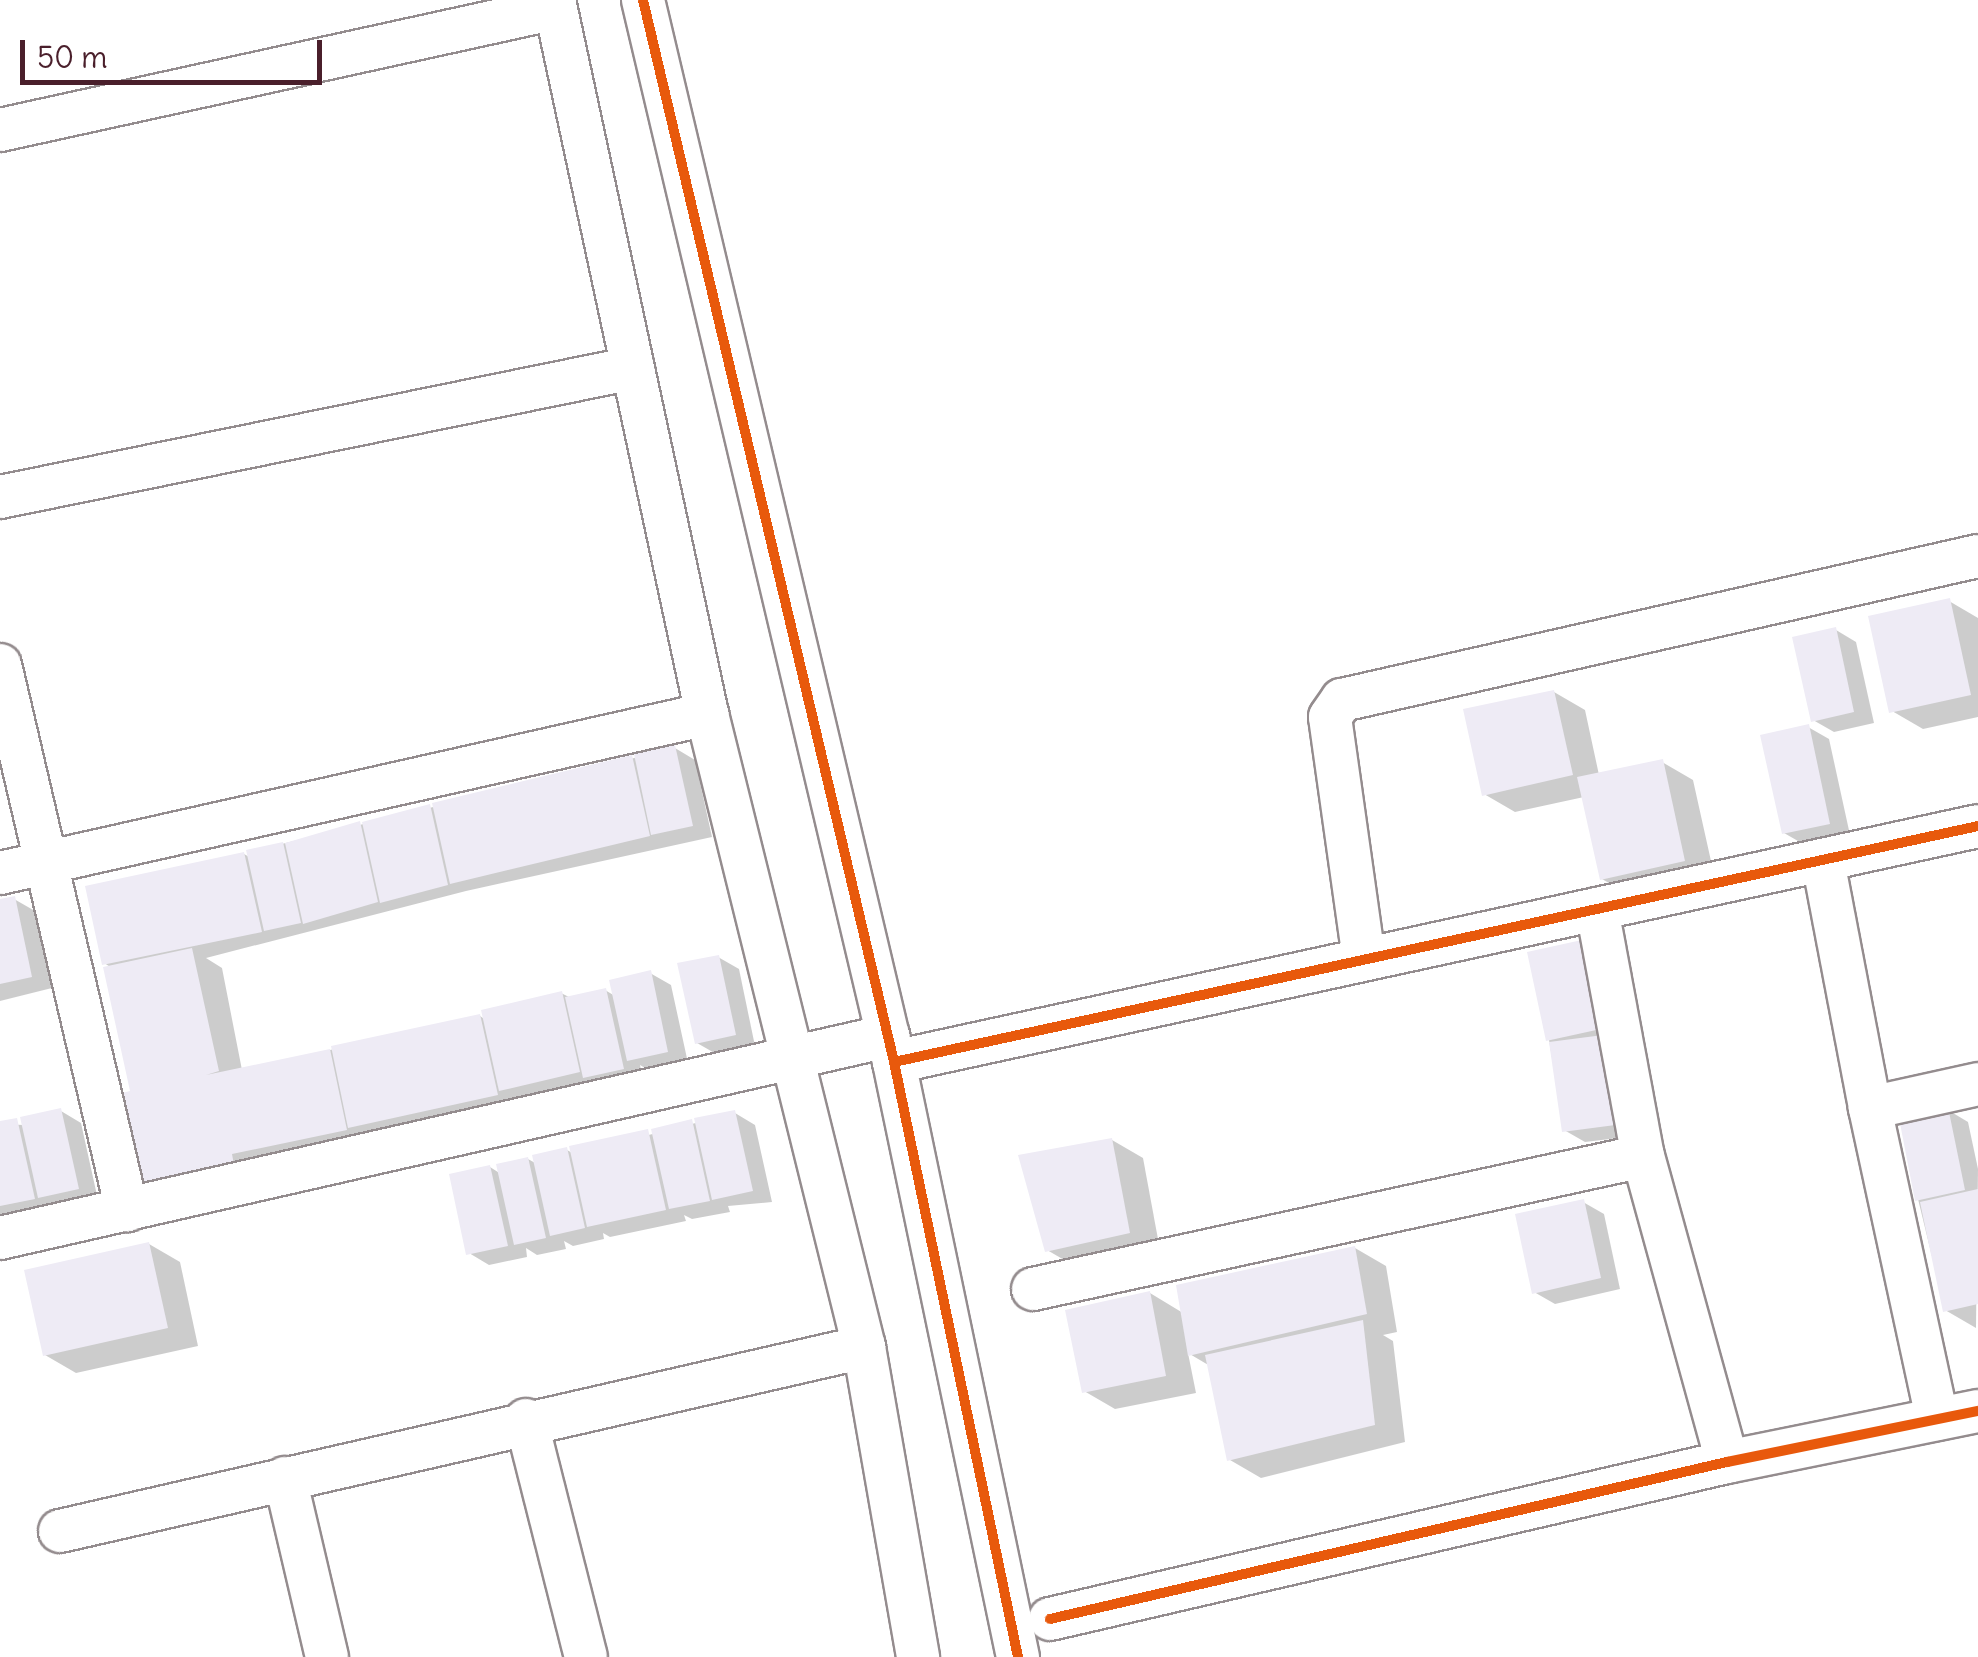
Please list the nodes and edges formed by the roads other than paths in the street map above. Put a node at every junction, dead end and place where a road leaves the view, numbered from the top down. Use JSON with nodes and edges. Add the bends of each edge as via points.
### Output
{"nodes":[{"id":1,"x":643,"y":0,"type":"edge"},
{"id":2,"x":555,"y":4,"type":"edge"},
{"id":3,"x":0,"y":130,"type":"edge"},
{"id":4,"x":633,"y":368,"type":"junction"},
{"id":5,"x":0,"y":497,"type":"edge"},
{"id":6,"x":1978,"y":556,"type":"edge"},
{"id":7,"x":0,"y":664,"type":"edge"},
{"id":8,"x":707,"y":714,"type":"junction"},
{"id":9,"x":1978,"y":826,"type":"edge"},
{"id":10,"x":1823,"y":860,"type":"junction"},
{"id":11,"x":44,"y":864,"type":"junction"},
{"id":12,"x":0,"y":873,"type":"edge"},
{"id":13,"x":1597,"y":909,"type":"junction"},
{"id":14,"x":1364,"y":959,"type":"junction"},
{"id":15,"x":891,"y":1049,"type":"junction"},
{"id":16,"x":792,"y":1057,"type":"junction"},
{"id":17,"x":1978,"y":1084,"type":"edge"},
{"id":18,"x":1870,"y":1108,"type":"junction"},
{"id":19,"x":1643,"y":1156,"type":"junction"},
{"id":20,"x":127,"y":1210,"type":"junction"},
{"id":21,"x":0,"y":1238,"type":"edge"},
{"id":22,"x":1033,"y":1288,"type":"dead end"},
{"id":23,"x":864,"y":1347,"type":"junction"},
{"id":24,"x":1958,"y":1415,"type":"edge"},
{"id":25,"x":526,"y":1420,"type":"junction"},
{"id":26,"x":1726,"y":1462,"type":"junction"},
{"id":27,"x":284,"y":1478,"type":"junction"},
{"id":28,"x":60,"y":1530,"type":"dead end"},
{"id":29,"x":1050,"y":1619,"type":"dead end"},
{"id":30,"x":327,"y":1657,"type":"edge"},
{"id":31,"x":586,"y":1657,"type":"edge"},
{"id":32,"x":918,"y":1657,"type":"edge"},
{"id":33,"x":1018,"y":1657,"type":"edge"}],
"edges":[{"from":1,"to":15,"type":"street"},
{"from":2,"to":3,"type":"street"},
{"from":2,"to":4,"type":"street"},
{"from":4,"to":5,"type":"street"},
{"from":4,"to":8,"type":"street"},
{"from":6,"to":14,"type":"street","via":[[1342,700],[1330,717]]},
{"from":7,"to":11,"type":"street"},
{"from":8,"to":11,"type":"street"},
{"from":8,"to":16,"type":"street"},
{"from":9,"to":10,"type":"street"},
{"from":10,"to":13,"type":"street"},
{"from":10,"to":18,"type":"street"},
{"from":11,"to":12,"type":"street"},
{"from":11,"to":20,"type":"street"},
{"from":13,"to":14,"type":"street"},
{"from":13,"to":19,"type":"street"},
{"from":14,"to":15,"type":"street"},
{"from":15,"to":16,"type":"street"},
{"from":15,"to":33,"type":"street"},
{"from":16,"to":20,"type":"street"},
{"from":16,"to":23,"type":"street"},
{"from":17,"to":18,"type":"street"},
{"from":18,"to":24,"type":"street"},
{"from":19,"to":22,"type":"street"},
{"from":19,"to":26,"type":"street"},
{"from":20,"to":21,"type":"street"},
{"from":23,"to":25,"type":"street"},
{"from":23,"to":32,"type":"street"},
{"from":24,"to":26,"type":"street"},
{"from":25,"to":27,"type":"street"},
{"from":25,"to":31,"type":"street"},
{"from":26,"to":29,"type":"street"},
{"from":27,"to":28,"type":"street"},
{"from":27,"to":30,"type":"street"}]}
